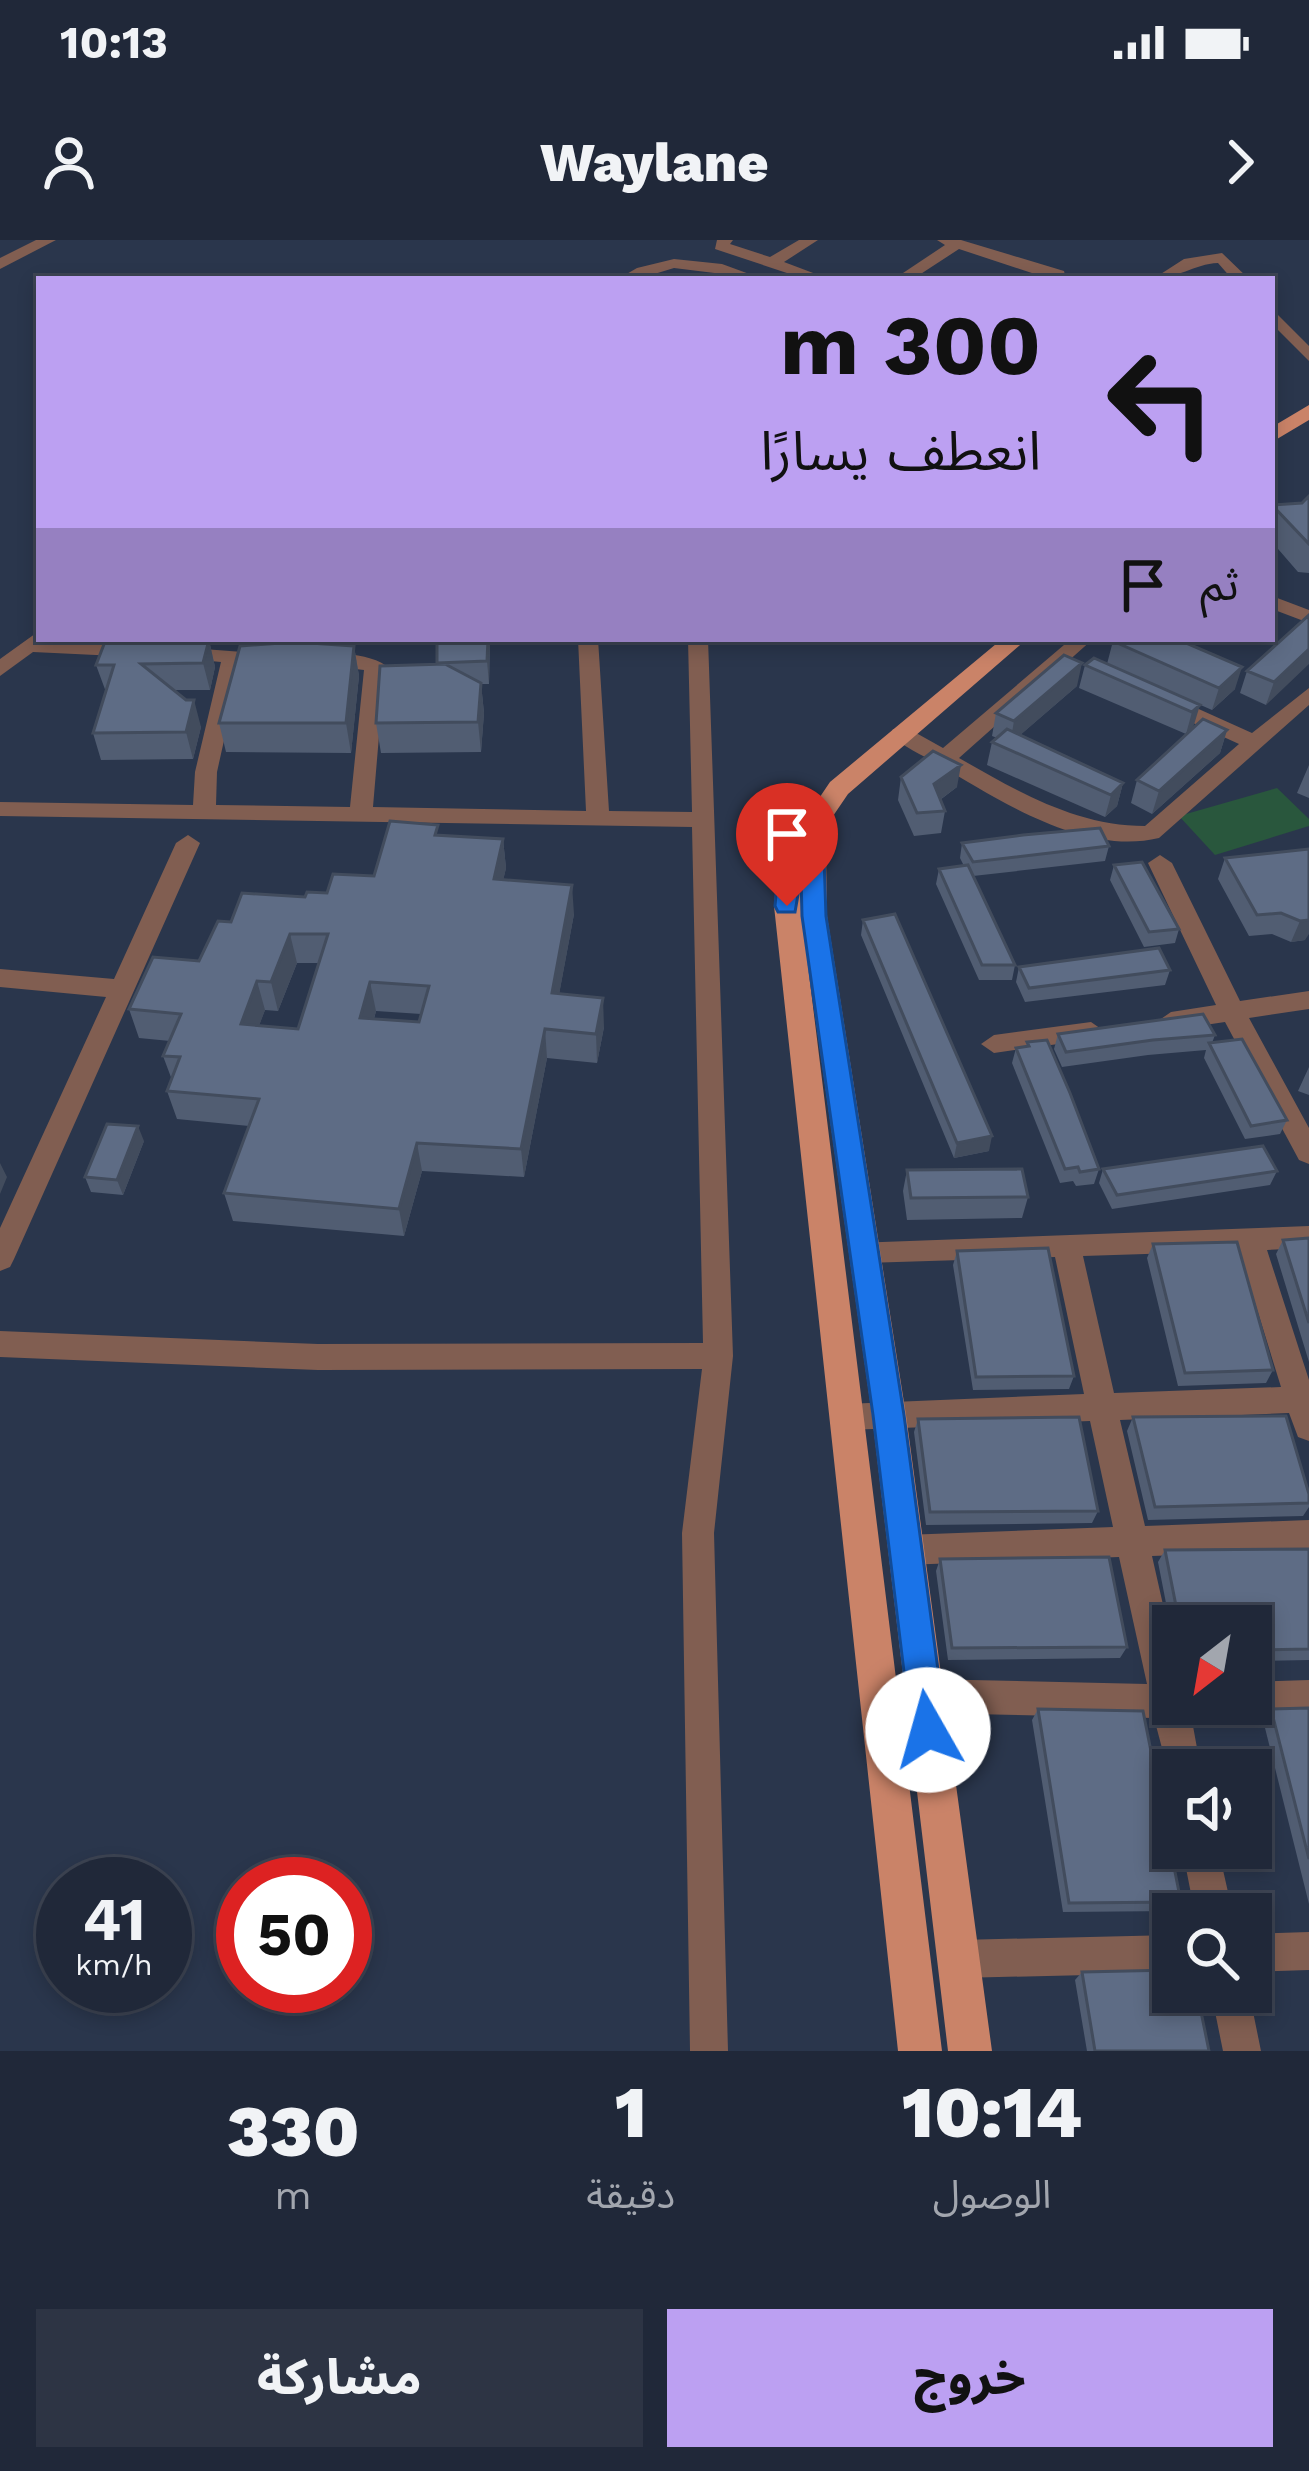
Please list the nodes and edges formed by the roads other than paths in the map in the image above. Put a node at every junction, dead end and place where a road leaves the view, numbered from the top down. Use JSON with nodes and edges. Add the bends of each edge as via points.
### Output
{"nodes":[{"id":1,"x":48,"y":240,"type":"edge"},
{"id":2,"x":725,"y":240,"type":"edge"},
{"id":3,"x":810,"y":240,"type":"edge"},
{"id":4,"x":951,"y":242,"type":"edge"},
{"id":5,"x":1214,"y":258,"type":"junction"},
{"id":6,"x":771,"y":263,"type":"junction"},
{"id":7,"x":0,"y":264,"type":"edge"},
{"id":8,"x":631,"y":276,"type":"edge"},
{"id":9,"x":738,"y":276,"type":"edge"},
{"id":10,"x":812,"y":276,"type":"edge"},
{"id":11,"x":906,"y":276,"type":"edge"},
{"id":12,"x":1058,"y":276,"type":"edge"},
{"id":13,"x":1165,"y":276,"type":"edge"},
{"id":14,"x":1222,"y":276,"type":"edge"},
{"id":15,"x":1237,"y":276,"type":"edge"},
{"id":16,"x":1275,"y":317,"type":"edge"},
{"id":17,"x":1275,"y":336,"type":"edge"},
{"id":18,"x":1309,"y":356,"type":"edge"},
{"id":19,"x":1309,"y":375,"type":"edge"},
{"id":20,"x":1309,"y":411,"type":"edge"},
{"id":21,"x":1275,"y":433,"type":"edge"},
{"id":22,"x":1275,"y":434,"type":"edge"},
{"id":23,"x":1309,"y":434,"type":"edge"},
{"id":24,"x":1275,"y":603,"type":"edge"},
{"id":25,"x":1309,"y":617,"type":"edge"},
{"id":26,"x":34,"y":642,"type":"edge"},
{"id":27,"x":588,"y":642,"type":"edge"},
{"id":28,"x":698,"y":642,"type":"edge"},
{"id":29,"x":1012,"y":642,"type":"edge"},
{"id":30,"x":1081,"y":642,"type":"edge"},
{"id":31,"x":233,"y":656,"type":"junction"},
{"id":32,"x":0,"y":670,"type":"edge"},
{"id":33,"x":1148,"y":694,"type":"edge"},
{"id":34,"x":1309,"y":694,"type":"edge"},
{"id":35,"x":901,"y":734,"type":"junction"},
{"id":36,"x":1254,"y":742,"type":"junction"},
{"id":37,"x":945,"y":758,"type":"junction"},
{"id":38,"x":0,"y":809,"type":"edge"},
{"id":39,"x":204,"y":811,"type":"junction"},
{"id":40,"x":361,"y":812,"type":"junction"},
{"id":41,"x":705,"y":820,"type":"junction"},
{"id":42,"x":598,"y":821,"type":"junction"},
{"id":43,"x":188,"y":843,"type":"dead end"},
{"id":44,"x":806,"y":843,"type":"junction"},
{"id":45,"x":1160,"y":863,"type":"dead end"},
{"id":46,"x":0,"y":978,"type":"edge"},
{"id":47,"x":122,"y":989,"type":"junction"},
{"id":48,"x":1309,"y":1000,"type":"edge"},
{"id":49,"x":1233,"y":1013,"type":"junction"},
{"id":50,"x":994,"y":1044,"type":"dead end"},
{"id":51,"x":1309,"y":1153,"type":"edge"},
{"id":52,"x":1309,"y":1237,"type":"edge"},
{"id":53,"x":1250,"y":1242,"type":"junction"},
{"id":54,"x":1067,"y":1248,"type":"junction"},
{"id":55,"x":866,"y":1251,"type":"junction"},
{"id":56,"x":0,"y":1259,"type":"edge"},
{"id":57,"x":0,"y":1344,"type":"edge"},
{"id":58,"x":718,"y":1355,"type":"junction"},
{"id":59,"x":1102,"y":1405,"type":"junction"},
{"id":60,"x":1306,"y":1409,"type":"edge"},
{"id":61,"x":889,"y":1415,"type":"junction"},
{"id":62,"x":845,"y":1417,"type":"junction"},
{"id":63,"x":1309,"y":1535,"type":"edge"},
{"id":64,"x":1134,"y":1540,"type":"junction"},
{"id":65,"x":904,"y":1550,"type":"junction"},
{"id":66,"x":1152,"y":1618,"type":"edge"},
{"id":67,"x":925,"y":1696,"type":"junction"},
{"id":68,"x":1309,"y":1697,"type":"edge"},
{"id":69,"x":1272,"y":1698,"type":"edge"},
{"id":70,"x":1152,"y":1701,"type":"edge"},
{"id":71,"x":1309,"y":1952,"type":"edge"},
{"id":72,"x":1272,"y":1953,"type":"edge"},
{"id":73,"x":1152,"y":1954,"type":"edge"},
{"id":74,"x":958,"y":1959,"type":"junction"},
{"id":75,"x":1234,"y":2013,"type":"edge"},
{"id":76,"x":709,"y":2051,"type":"edge"},
{"id":77,"x":920,"y":2051,"type":"edge"},
{"id":78,"x":970,"y":2051,"type":"edge"},
{"id":79,"x":1242,"y":2051,"type":"edge"}],
"edges":[{"from":1,"to":7,"type":"street"},
{"from":2,"to":6,"type":"street","via":[[720,247]]},
{"from":3,"to":6,"type":"street"},
{"from":4,"to":11,"type":"street"},
{"from":4,"to":12,"type":"street"},
{"from":5,"to":13,"type":"street","via":[[1184,262]]},
{"from":5,"to":14,"type":"street"},
{"from":5,"to":15,"type":"street"},
{"from":6,"to":10,"type":"street"},
{"from":8,"to":9,"type":"street","via":[[683,262]]},
{"from":16,"to":18,"type":"street"},
{"from":17,"to":19,"type":"street"},
{"from":20,"to":21,"type":"main road"},
{"from":22,"to":23,"type":"main road"},
{"from":24,"to":25,"type":"street"},
{"from":26,"to":31,"type":"street"},
{"from":26,"to":32,"type":"street"},
{"from":27,"to":42,"type":"street"},
{"from":28,"to":41,"type":"street"},
{"from":29,"to":35,"type":"main road"},
{"from":30,"to":37,"type":"street","via":[[1074,660]]},
{"from":31,"to":39,"type":"street"},
{"from":31,"to":40,"type":"street","via":[[375,665]]},
{"from":33,"to":36,"type":"street"},
{"from":34,"to":36,"type":"street"},
{"from":35,"to":37,"type":"street"},
{"from":35,"to":44,"type":"main road","via":[[838,788]]},
{"from":36,"to":37,"type":"street","via":[[1150,833],[1132,836],[1050,814]]},
{"from":38,"to":39,"type":"street"},
{"from":39,"to":40,"type":"street"},
{"from":40,"to":42,"type":"street"},
{"from":41,"to":42,"type":"street"},
{"from":41,"to":58,"type":"street"},
{"from":43,"to":47,"type":"street"},
{"from":44,"to":55,"type":"main road"},
{"from":44,"to":62,"type":"main road","via":[[791,859],[787,906]]},
{"from":45,"to":49,"type":"street"},
{"from":46,"to":47,"type":"street"},
{"from":47,"to":56,"type":"street"},
{"from":48,"to":49,"type":"street"},
{"from":49,"to":50,"type":"street"},
{"from":49,"to":51,"type":"street"},
{"from":52,"to":53,"type":"street"},
{"from":53,"to":54,"type":"street"},
{"from":53,"to":60,"type":"street"},
{"from":54,"to":55,"type":"street"},
{"from":54,"to":59,"type":"street"},
{"from":55,"to":61,"type":"main road"},
{"from":57,"to":58,"type":"street","via":[[318,1357]]},
{"from":58,"to":76,"type":"street","via":[[698,1533]]},
{"from":59,"to":60,"type":"street"},
{"from":59,"to":61,"type":"street"},
{"from":59,"to":64,"type":"street"},
{"from":61,"to":62,"type":"street"},
{"from":61,"to":65,"type":"main road"},
{"from":62,"to":77,"type":"main road"},
{"from":63,"to":64,"type":"street"},
{"from":64,"to":65,"type":"street"},
{"from":64,"to":66,"type":"street"},
{"from":65,"to":67,"type":"main road"},
{"from":67,"to":70,"type":"street"},
{"from":67,"to":74,"type":"main road"},
{"from":68,"to":69,"type":"street"},
{"from":71,"to":72,"type":"street"},
{"from":73,"to":74,"type":"street"},
{"from":74,"to":78,"type":"main road"},
{"from":75,"to":79,"type":"street"}]}
